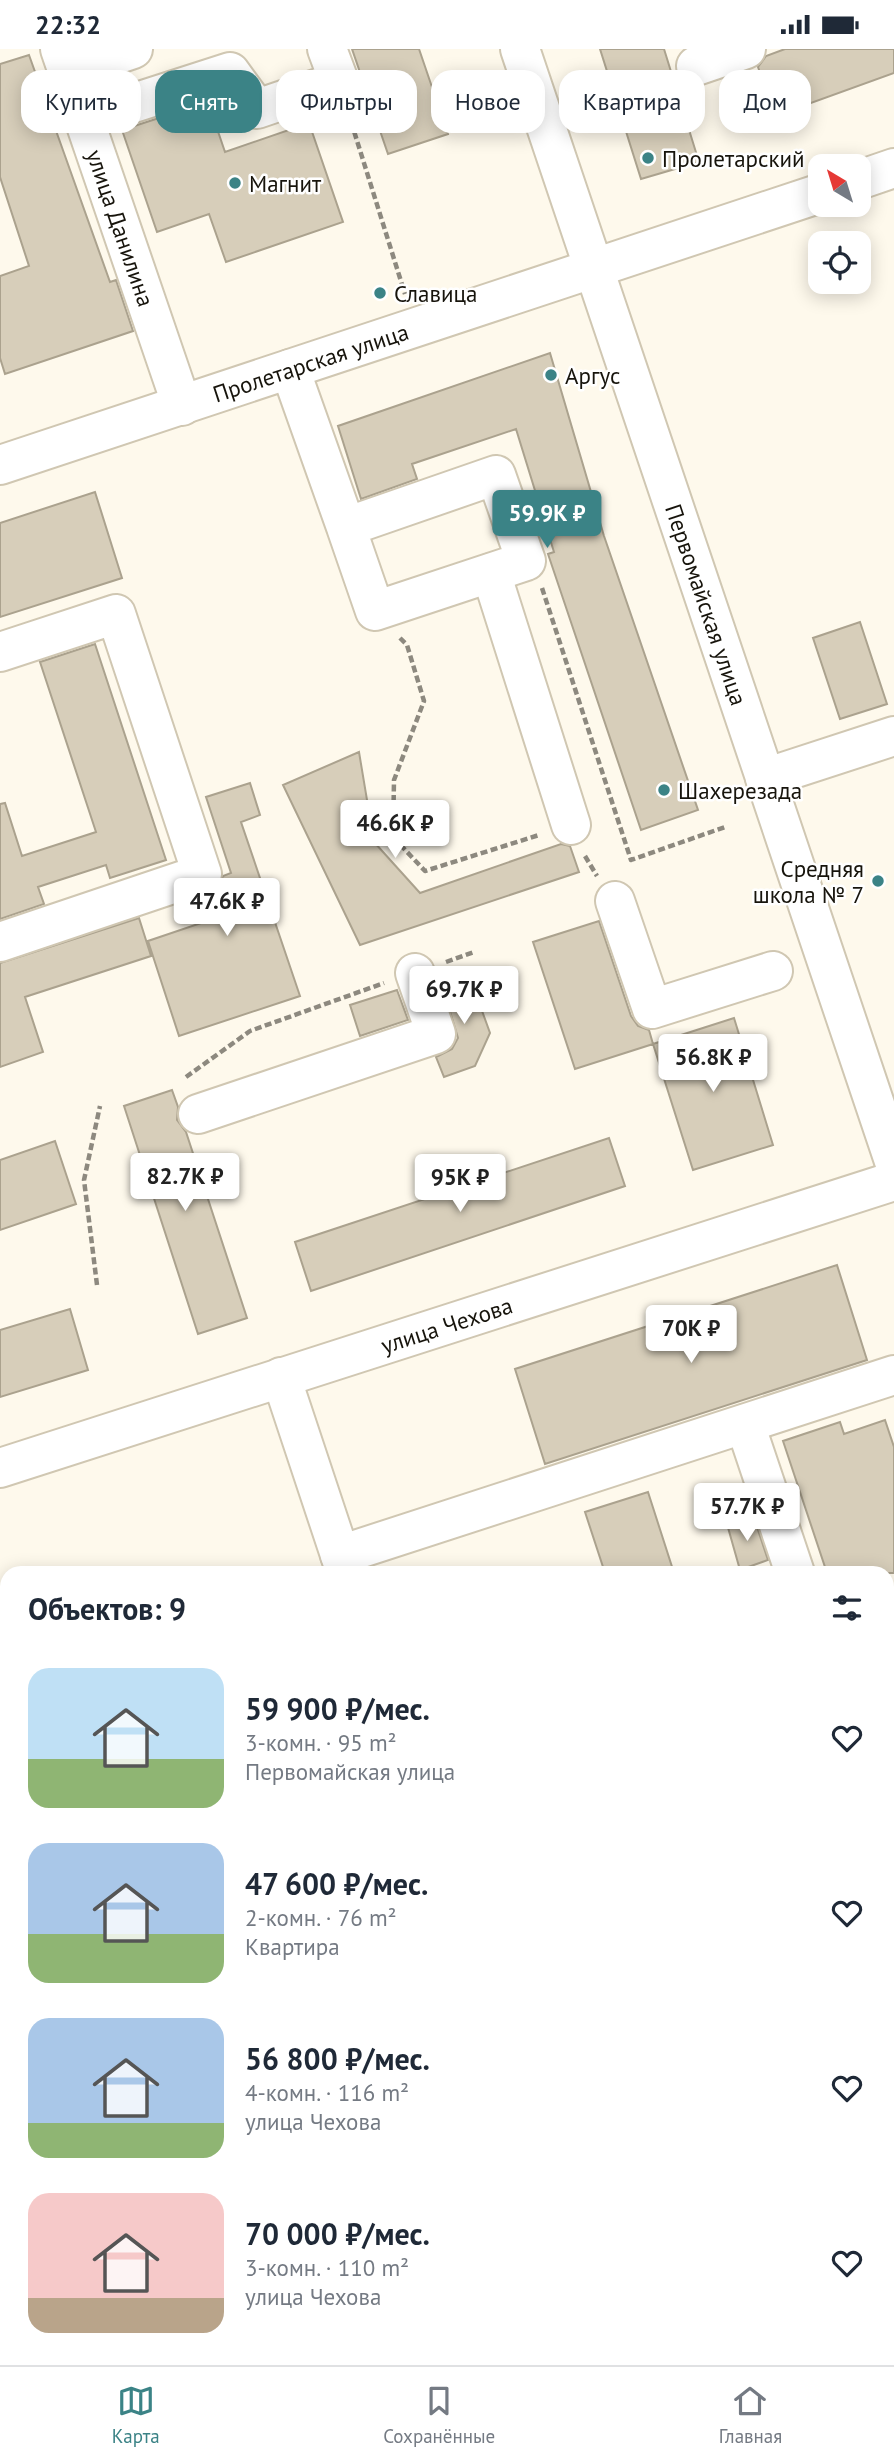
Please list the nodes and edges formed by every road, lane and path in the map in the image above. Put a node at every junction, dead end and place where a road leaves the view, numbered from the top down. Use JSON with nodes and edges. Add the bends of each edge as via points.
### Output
{"nodes":[{"id":1,"x":133,"y":49,"type":"edge"},
{"id":2,"x":520,"y":49,"type":"edge"},
{"id":3,"x":746,"y":49,"type":"edge"},
{"id":4,"x":64,"y":60,"type":"edge"},
{"id":5,"x":333,"y":65,"type":"edge"},
{"id":6,"x":696,"y":66,"type":"dead end"},
{"id":7,"x":141,"y":101,"type":"edge"},
{"id":8,"x":89,"y":133,"type":"edge"},
{"id":9,"x":894,"y":168,"type":"edge"},
{"id":10,"x":872,"y":176,"type":"edge"},
{"id":11,"x":808,"y":197,"type":"edge"},
{"id":12,"x":595,"y":268,"type":"junction"},
{"id":13,"x":407,"y":299,"type":"dead end"},
{"id":14,"x":290,"y":369,"type":"junction"},
{"id":15,"x":181,"y":406,"type":"junction"},
{"id":16,"x":0,"y":465,"type":"edge"},
{"id":17,"x":346,"y":527,"type":"junction"},
{"id":18,"x":491,"y":573,"type":"junction"},
{"id":19,"x":539,"y":581,"type":"dead end"},
{"id":20,"x":375,"y":611,"type":"junction"},
{"id":21,"x":0,"y":652,"type":"edge"},
{"id":22,"x":894,"y":736,"type":"edge"},
{"id":23,"x":765,"y":778,"type":"junction"},
{"id":24,"x":571,"y":825,"type":"junction"},
{"id":25,"x":725,"y":827,"type":"dead end"},
{"id":26,"x":615,"y":901,"type":"joint"},
{"id":27,"x":0,"y":942,"type":"edge"},
{"id":28,"x":474,"y":952,"type":"dead end"},
{"id":29,"x":773,"y":971,"type":"dead end"},
{"id":30,"x":415,"y":973,"type":"junction"},
{"id":31,"x":186,"y":1077,"type":"dead end"},
{"id":32,"x":100,"y":1105,"type":"dead end"},
{"id":33,"x":198,"y":1114,"type":"dead end"},
{"id":34,"x":894,"y":1161,"type":"edge"},
{"id":35,"x":894,"y":1181,"type":"edge"},
{"id":36,"x":97,"y":1285,"type":"dead end"},
{"id":37,"x":894,"y":1375,"type":"edge"},
{"id":38,"x":281,"y":1377,"type":"junction"},
{"id":39,"x":745,"y":1424,"type":"junction"},
{"id":40,"x":0,"y":1468,"type":"edge"},
{"id":41,"x":343,"y":1564,"type":"edge"},
{"id":42,"x":793,"y":1566,"type":"edge"}],
"edges":[{"from":1,"to":4,"type":"street"},
{"from":2,"to":12,"type":"street","name":"Первомайская улица"},
{"from":3,"to":6,"type":"street"},
{"from":5,"to":7,"type":"street","via":[[257,109],[230,72]]},
{"from":5,"to":13,"type":"path"},
{"from":8,"to":15,"type":"street","name":"улица Данилина"},
{"from":9,"to":10,"type":"street"},
{"from":11,"to":12,"type":"street","name":"Пролетарская улица"},
{"from":12,"to":14,"type":"street","name":"Пролетарская улица"},
{"from":12,"to":23,"type":"street","name":"Первомайская улица"},
{"from":14,"to":15,"type":"street","name":"Пролетарская улица"},
{"from":14,"to":17,"type":"street"},
{"from":15,"to":16,"type":"street","name":"Пролетарская улица"},
{"from":17,"to":18,"type":"street","via":[[496,475],[526,561]]},
{"from":17,"to":20,"type":"street"},
{"from":18,"to":20,"type":"street"},
{"from":18,"to":24,"type":"street"},
{"from":19,"to":25,"type":"path","via":[[631,860]]},
{"from":20,"to":24,"type":"path","via":[[407,645],[424,701],[394,780],[393,837],[425,871]]},
{"from":21,"to":27,"type":"street","via":[[116,614],[202,874]]},
{"from":22,"to":23,"type":"street"},
{"from":23,"to":34,"type":"street","name":"Первомайская улица"},
{"from":24,"to":26,"type":"path","via":[[590,866]]},
{"from":26,"to":29,"type":"street","via":[[652,1009]]},
{"from":28,"to":30,"type":"path"},
{"from":30,"to":31,"type":"path","via":[[250,1031]]},
{"from":30,"to":33,"type":"street","via":[[436,1034]]},
{"from":32,"to":36,"type":"path","via":[[84,1180]]},
{"from":35,"to":38,"type":"street","name":"улица Чехова"},
{"from":37,"to":39,"type":"street"},
{"from":38,"to":40,"type":"street","name":"улица Чехова"},
{"from":38,"to":41,"type":"street"},
{"from":39,"to":41,"type":"street"},
{"from":39,"to":42,"type":"street"}]}
